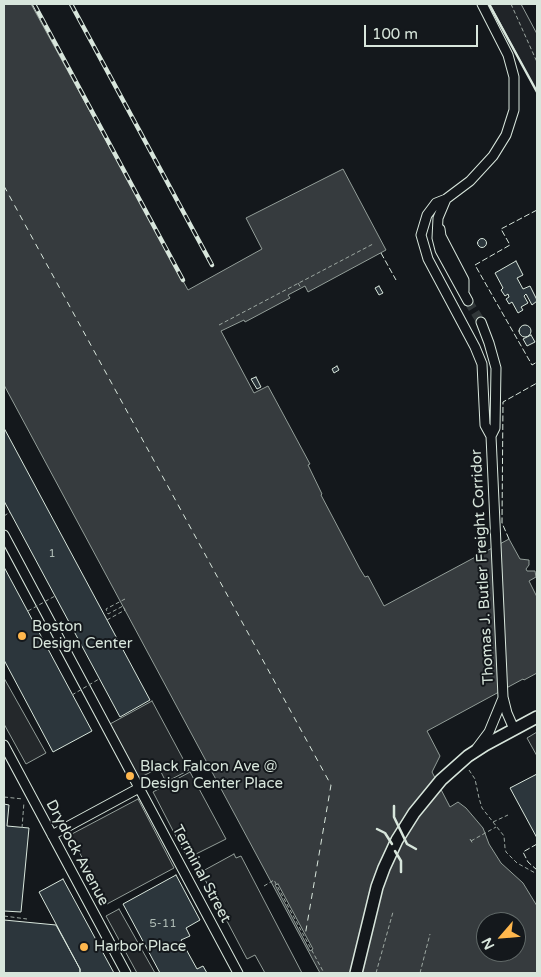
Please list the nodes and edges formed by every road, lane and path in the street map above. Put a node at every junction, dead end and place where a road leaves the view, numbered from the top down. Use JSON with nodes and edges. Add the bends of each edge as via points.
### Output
{"nodes":[{"id":1,"x":482,"y":4,"type":"edge"},
{"id":2,"x":511,"y":4,"type":"edge"},
{"id":3,"x":537,"y":62,"type":"edge"},
{"id":4,"x":446,"y":199,"type":"junction"},
{"id":5,"x":373,"y":244,"type":"dead end"},
{"id":6,"x":298,"y":283,"type":"junction"},
{"id":7,"x":301,"y":288,"type":"dead end"},
{"id":8,"x":466,"y":297,"type":"tunnel mouth"},
{"id":9,"x":481,"y":322,"type":"tunnel mouth"},
{"id":10,"x":219,"y":325,"type":"dead end"},
{"id":11,"x":491,"y":436,"type":"junction"},
{"id":12,"x":10,"y":512,"type":"dead end"},
{"id":13,"x":4,"y":516,"type":"edge"},
{"id":14,"x":4,"y":535,"type":"edge"},
{"id":15,"x":55,"y":596,"type":"dead end"},
{"id":16,"x":125,"y":599,"type":"dead end"},
{"id":17,"x":28,"y":611,"type":"dead end"},
{"id":18,"x":107,"y":620,"type":"dead end"},
{"id":19,"x":99,"y":679,"type":"dead end"},
{"id":20,"x":72,"y":695,"type":"dead end"},
{"id":21,"x":503,"y":697,"type":"junction"},
{"id":22,"x":537,"y":717,"type":"edge"},
{"id":23,"x":514,"y":729,"type":"junction"},
{"id":24,"x":4,"y":745,"type":"edge"},
{"id":25,"x":472,"y":754,"type":"junction"},
{"id":26,"x":469,"y":770,"type":"dead end"},
{"id":27,"x":139,"y":788,"type":"junction"},
{"id":28,"x":4,"y":797,"type":"edge"},
{"id":29,"x":508,"y":815,"type":"dead end"},
{"id":30,"x":492,"y":822,"type":"junction"},
{"id":31,"x":496,"y":826,"type":"junction"},
{"id":32,"x":22,"y":828,"type":"dead end"},
{"id":33,"x":52,"y":835,"type":"junction"},
{"id":34,"x":470,"y":839,"type":"dead end"},
{"id":35,"x":471,"y":841,"type":"junction"},
{"id":36,"x":473,"y":844,"type":"dead end"},
{"id":37,"x":537,"y":874,"type":"edge"},
{"id":38,"x":264,"y":886,"type":"dead end"},
{"id":39,"x":393,"y":912,"type":"dead end"},
{"id":40,"x":4,"y":916,"type":"edge"},
{"id":41,"x":27,"y":918,"type":"dead end"},
{"id":42,"x":430,"y":934,"type":"dead end"},
{"id":43,"x":126,"y":973,"type":"edge"},
{"id":44,"x":238,"y":973,"type":"edge"},
{"id":45,"x":324,"y":973,"type":"edge"},
{"id":46,"x":356,"y":973,"type":"edge"},
{"id":47,"x":376,"y":973,"type":"edge"},
{"id":48,"x":420,"y":973,"type":"edge"}],
"edges":[{"from":1,"to":4,"type":"street","name":"Thomas J. Butler Freight Corridor","via":[[508,55],[514,77],[514,110],[506,135],[494,156],[470,182]]},
{"from":2,"to":3,"type":"path"},
{"from":4,"to":8,"type":"street","via":[[438,218],[437,238],[440,250]]},
{"from":4,"to":11,"type":"street","name":"Thomas J. Butler Freight Corridor","via":[[436,203],[427,215],[421,235],[428,259],[482,364],[485,425]]},
{"from":5,"to":6,"type":"path"},
{"from":6,"to":7,"type":"path"},
{"from":6,"to":10,"type":"path"},
{"from":9,"to":11,"type":"street","name":"Thomas J. Butler Freight Corridor","via":[[496,368]]},
{"from":11,"to":21,"type":"street","name":"Thomas J. Butler Freight Corridor"},
{"from":12,"to":13,"type":"path"},
{"from":14,"to":27,"type":"street","name":"Terminal Street"},
{"from":15,"to":17,"type":"path","bridge":true},
{"from":16,"to":18,"type":"path","via":[[106,609],[108,614],[123,606],[125,610]]},
{"from":19,"to":20,"type":"path","bridge":true},
{"from":21,"to":23,"type":"street","name":"Thomas J. Butler Freight Corridor"},
{"from":21,"to":25,"type":"street","name":"Thomas J. Butler Freight Corridor","via":[[489,732]]},
{"from":22,"to":23,"type":"main road"},
{"from":23,"to":25,"type":"main road"},
{"from":24,"to":33,"type":"street","name":"Drydock Avenue"},
{"from":25,"to":46,"type":"main road","via":[[441,780],[411,817],[392,849],[378,887]]},
{"from":26,"to":30,"type":"path","via":[[475,779],[480,803]]},
{"from":27,"to":33,"type":"street"},
{"from":27,"to":44,"type":"street","name":"Terminal Street"},
{"from":28,"to":32,"type":"path","via":[[24,799]]},
{"from":29,"to":30,"type":"path"},
{"from":30,"to":31,"type":"path"},
{"from":31,"to":35,"type":"path"},
{"from":31,"to":37,"type":"path","via":[[504,836],[506,852],[517,863]]},
{"from":33,"to":43,"type":"street","name":"Drydock Avenue"},
{"from":34,"to":35,"type":"path"},
{"from":35,"to":36,"type":"path"},
{"from":38,"to":45,"type":"path","via":[[274,880]]},
{"from":39,"to":47,"type":"path"},
{"from":40,"to":41,"type":"path"},
{"from":42,"to":48,"type":"path"}]}
